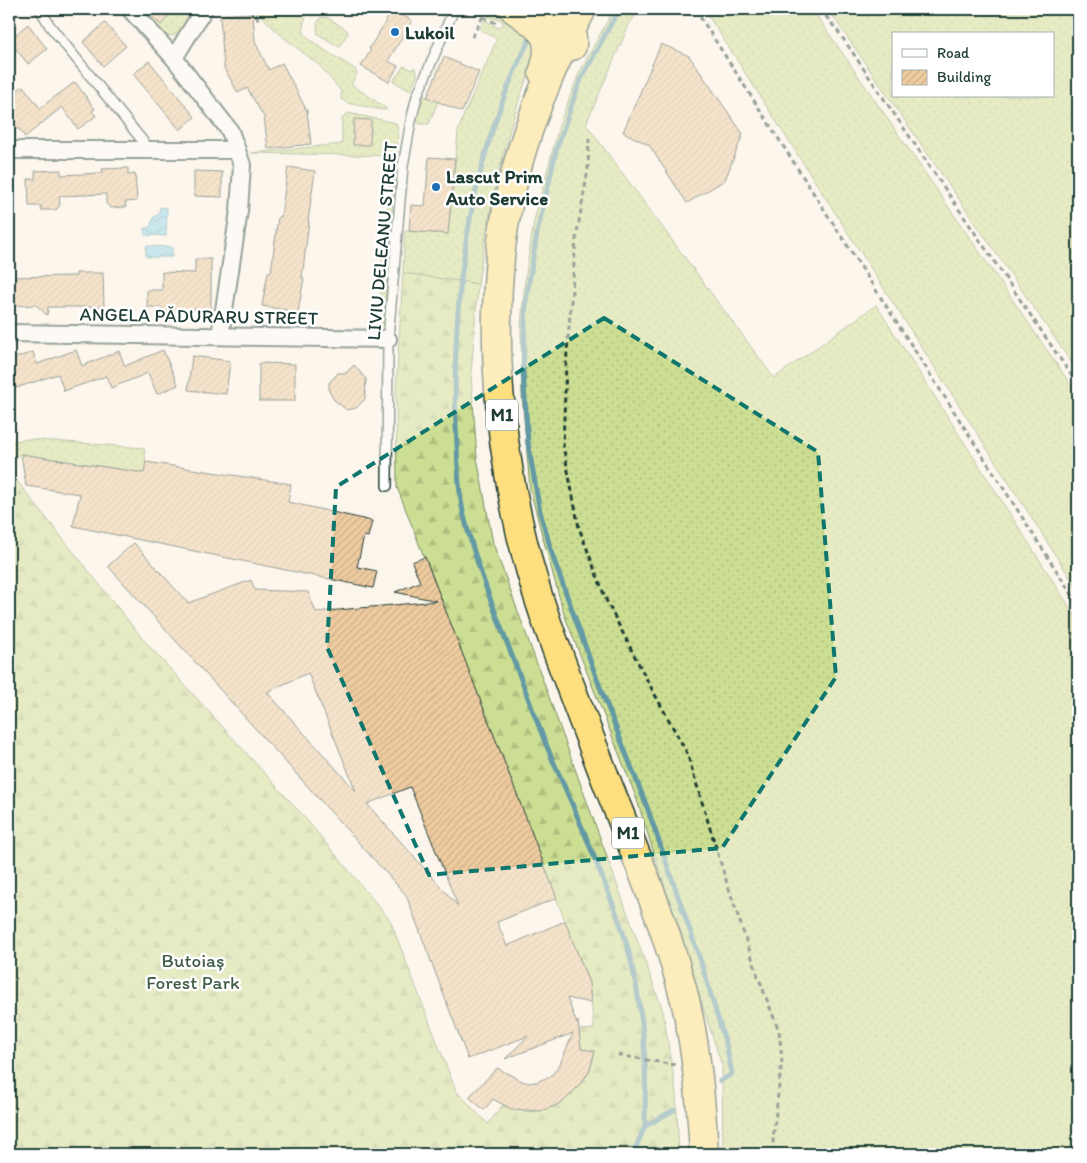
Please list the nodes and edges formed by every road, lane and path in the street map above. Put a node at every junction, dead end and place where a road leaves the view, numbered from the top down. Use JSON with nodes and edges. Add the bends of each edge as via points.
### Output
{"nodes":[{"id":1,"x":40,"y":9,"type":"edge"},
{"id":2,"x":130,"y":9,"type":"edge"},
{"id":3,"x":204,"y":9,"type":"edge"},
{"id":4,"x":250,"y":9,"type":"edge"},
{"id":5,"x":310,"y":9,"type":"edge"},
{"id":6,"x":454,"y":9,"type":"edge"},
{"id":7,"x":487,"y":9,"type":"edge"},
{"id":8,"x":530,"y":9,"type":"edge"},
{"id":9,"x":601,"y":9,"type":"edge"},
{"id":10,"x":695,"y":9,"type":"edge"},
{"id":11,"x":820,"y":9,"type":"edge"},
{"id":12,"x":507,"y":16,"type":"edge"},
{"id":13,"x":483,"y":17,"type":"junction"},
{"id":14,"x":572,"y":17,"type":"edge"},
{"id":15,"x":313,"y":18,"type":"dead end"},
{"id":16,"x":260,"y":23,"type":"dead end"},
{"id":17,"x":472,"y":37,"type":"dead end"},
{"id":18,"x":174,"y":58,"type":"junction"},
{"id":19,"x":589,"y":138,"type":"dead end"},
{"id":20,"x":9,"y":150,"type":"edge"},
{"id":21,"x":150,"y":150,"type":"junction"},
{"id":22,"x":237,"y":150,"type":"junction"},
{"id":23,"x":498,"y":309,"type":"junction"},
{"id":24,"x":9,"y":333,"type":"edge"},
{"id":25,"x":220,"y":336,"type":"junction"},
{"id":26,"x":388,"y":338,"type":"junction"},
{"id":27,"x":1078,"y":385,"type":"edge"},
{"id":28,"x":387,"y":486,"type":"dead end"},
{"id":29,"x":1078,"y":604,"type":"edge"},
{"id":30,"x":618,"y":1055,"type":"dead end"},
{"id":31,"x":652,"y":1060,"type":"dead end"},
{"id":32,"x":704,"y":1154,"type":"edge"},
{"id":33,"x":774,"y":1154,"type":"edge"}],
"edges":[{"from":1,"to":21,"type":"lane","via":[[50,26]]},
{"from":2,"to":18,"type":"street"},
{"from":3,"to":18,"type":"street"},
{"from":4,"to":16,"type":"path"},
{"from":5,"to":15,"type":"path"},
{"from":6,"to":26,"type":"lane","name":"LIVIU DELEANU STREET","via":[[417,96],[411,121],[403,166]]},
{"from":7,"to":13,"type":"path"},
{"from":8,"to":14,"type":"highway","number":"M1","via":[[550,19]]},
{"from":9,"to":23,"type":"highway","number":"M1","via":[[577,56],[547,133],[536,167],[517,261]]},
{"from":10,"to":29,"type":"path"},
{"from":11,"to":27,"type":"path"},
{"from":12,"to":13,"type":"path"},
{"from":12,"to":23,"type":"highway","number":"M1","via":[[543,31],[549,49],[544,72],[520,131],[501,205],[492,259]]},
{"from":13,"to":17,"type":"path"},
{"from":14,"to":23,"type":"highway","number":"M1","via":[[572,46],[535,140]]},
{"from":18,"to":22,"type":"street","via":[[230,131]]},
{"from":19,"to":33,"type":"path","via":[[588,169],[576,239],[563,445],[579,528],[606,602],[686,753],[779,1031],[782,1059],[775,1112]]},
{"from":20,"to":21,"type":"street"},
{"from":21,"to":22,"type":"street"},
{"from":22,"to":25,"type":"street","via":[[242,165],[242,181]]},
{"from":23,"to":32,"type":"highway","number":"M1","via":[[503,424],[517,521],[546,621],[669,944],[695,1053]]},
{"from":24,"to":25,"type":"street","name":"ANGELA PĂDURARU STREET"},
{"from":25,"to":26,"type":"street","name":"ANGELA PĂDURARU STREET"},
{"from":26,"to":28,"type":"lane","name":"LIVIU DELEANU STREET"},
{"from":30,"to":31,"type":"path"}]}
